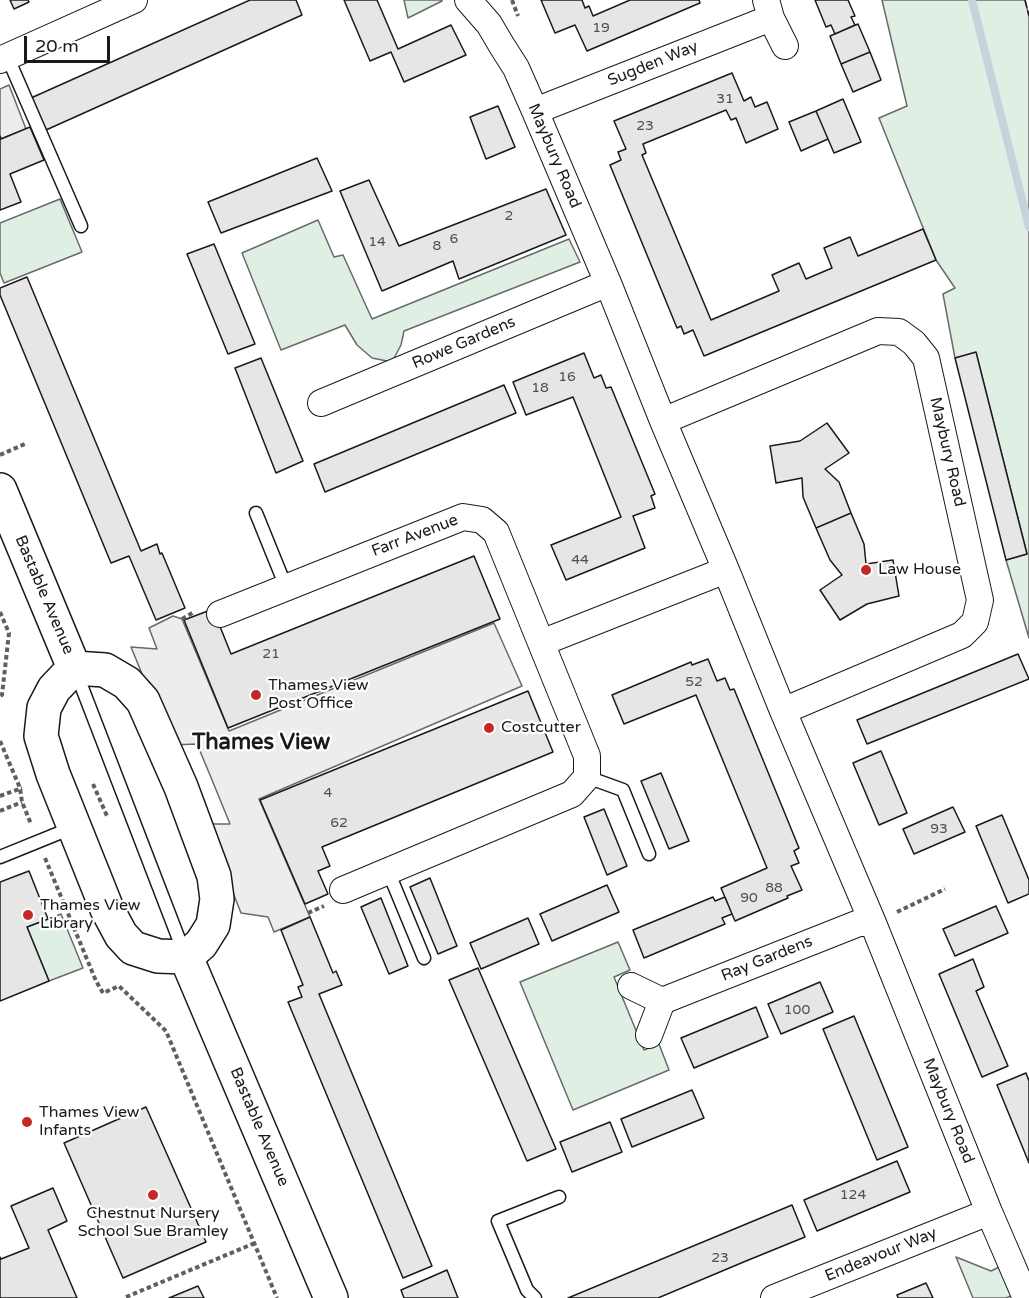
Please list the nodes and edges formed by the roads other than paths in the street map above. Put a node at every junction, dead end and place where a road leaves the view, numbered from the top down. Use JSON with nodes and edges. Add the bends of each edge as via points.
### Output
{"nodes":[{"id":1,"x":134,"y":0,"type":"edge"},
{"id":2,"x":468,"y":0,"type":"edge"},
{"id":3,"x":768,"y":9,"type":"edge"},
{"id":4,"x":785,"y":46,"type":"dead end"},
{"id":5,"x":4,"y":58,"type":"edge"},
{"id":6,"x":536,"y":111,"type":"junction"},
{"id":7,"x":81,"y":226,"type":"dead end"},
{"id":8,"x":608,"y":283,"type":"junction"},
{"id":9,"x":321,"y":403,"type":"dead end"},
{"id":10,"x":663,"y":422,"type":"junction"},
{"id":11,"x":0,"y":490,"type":"edge"},
{"id":12,"x":256,"y":513,"type":"dead end"},
{"id":13,"x":726,"y":570,"type":"junction"},
{"id":14,"x":286,"y":587,"type":"junction"},
{"id":15,"x":220,"y":614,"type":"dead end"},
{"id":16,"x":541,"y":644,"type":"junction"},
{"id":17,"x":74,"y":668,"type":"junction"},
{"id":18,"x":783,"y":711,"type":"junction"},
{"id":19,"x":587,"y":777,"type":"junction"},
{"id":20,"x":75,"y":827,"type":"junction"},
{"id":21,"x":649,"y":854,"type":"dead end"},
{"id":22,"x":0,"y":857,"type":"edge"},
{"id":23,"x":388,"y":871,"type":"junction"},
{"id":24,"x":343,"y":890,"type":"dead end"},
{"id":25,"x":873,"y":923,"type":"junction"},
{"id":26,"x":186,"y":957,"type":"junction"},
{"id":27,"x":424,"y":958,"type":"dead end"},
{"id":28,"x":631,"y":986,"type":"dead end"},
{"id":29,"x":662,"y":1001,"type":"junction"},
{"id":30,"x":649,"y":1035,"type":"dead end"},
{"id":31,"x":559,"y":1197,"type":"dead end"},
{"id":32,"x":989,"y":1212,"type":"junction"},
{"id":33,"x":331,"y":1298,"type":"edge"},
{"id":34,"x":535,"y":1298,"type":"edge"},
{"id":35,"x":774,"y":1298,"type":"edge"},
{"id":36,"x":1026,"y":1298,"type":"edge"}],
"edges":[{"from":1,"to":5,"type":"street"},
{"from":2,"to":6,"type":"street","name":"Maybury Road","via":[[489,24],[516,68]]},
{"from":3,"to":4,"type":"street","name":"Sugden Way"},
{"from":3,"to":6,"type":"street","name":"Sugden Way"},
{"from":5,"to":7,"type":"lane"},
{"from":6,"to":8,"type":"street","name":"Maybury Road"},
{"from":8,"to":9,"type":"street","name":"Rowe Gardens"},
{"from":8,"to":10,"type":"street","name":"Maybury Road"},
{"from":10,"to":13,"type":"street","name":"Maybury Road"},
{"from":10,"to":18,"type":"street","name":"Maybury Road","via":[[878,331],[898,332],[926,358],[980,600],[975,622],[962,635]]},
{"from":11,"to":17,"type":"street","name":"Bastable Avenue"},
{"from":12,"to":14,"type":"lane"},
{"from":13,"to":16,"type":"street"},
{"from":13,"to":18,"type":"street","name":"Maybury Road"},
{"from":14,"to":15,"type":"street","name":"Farr Avenue"},
{"from":14,"to":16,"type":"street","name":"Farr Avenue","via":[[463,517],[482,520],[495,532]]},
{"from":16,"to":19,"type":"street","name":"Farr Avenue","via":[[587,756]]},
{"from":17,"to":20,"type":"street","name":"Bastable Avenue","via":[[54,689],[44,708],[41,736]]},
{"from":17,"to":26,"type":"lane","name":"Bastable Avenue"},
{"from":17,"to":26,"type":"street","name":"Bastable Avenue","via":[[105,670],[127,683],[143,701],[181,787],[214,876],[218,899],[213,925],[201,944]]},
{"from":18,"to":25,"type":"street","name":"Maybury Road"},
{"from":19,"to":21,"type":"lane","via":[[622,790]]},
{"from":19,"to":23,"type":"street","via":[[572,794]]},
{"from":20,"to":22,"type":"lane"},
{"from":20,"to":26,"type":"street","name":"Bastable Avenue","via":[[106,909],[121,935],[133,948],[158,956]]},
{"from":23,"to":24,"type":"street"},
{"from":23,"to":27,"type":"lane"},
{"from":25,"to":29,"type":"street","name":"Ray Gardens","via":[[859,922]]},
{"from":25,"to":32,"type":"street","name":"Maybury Road"},
{"from":26,"to":33,"type":"street","name":"Bastable Avenue"},
{"from":28,"to":29,"type":"street"},
{"from":29,"to":30,"type":"street"},
{"from":31,"to":34,"type":"lane","via":[[498,1221],[527,1290]]},
{"from":32,"to":35,"type":"street","name":"Endeavour Way"},
{"from":32,"to":36,"type":"street","name":"Maybury Road"}]}
